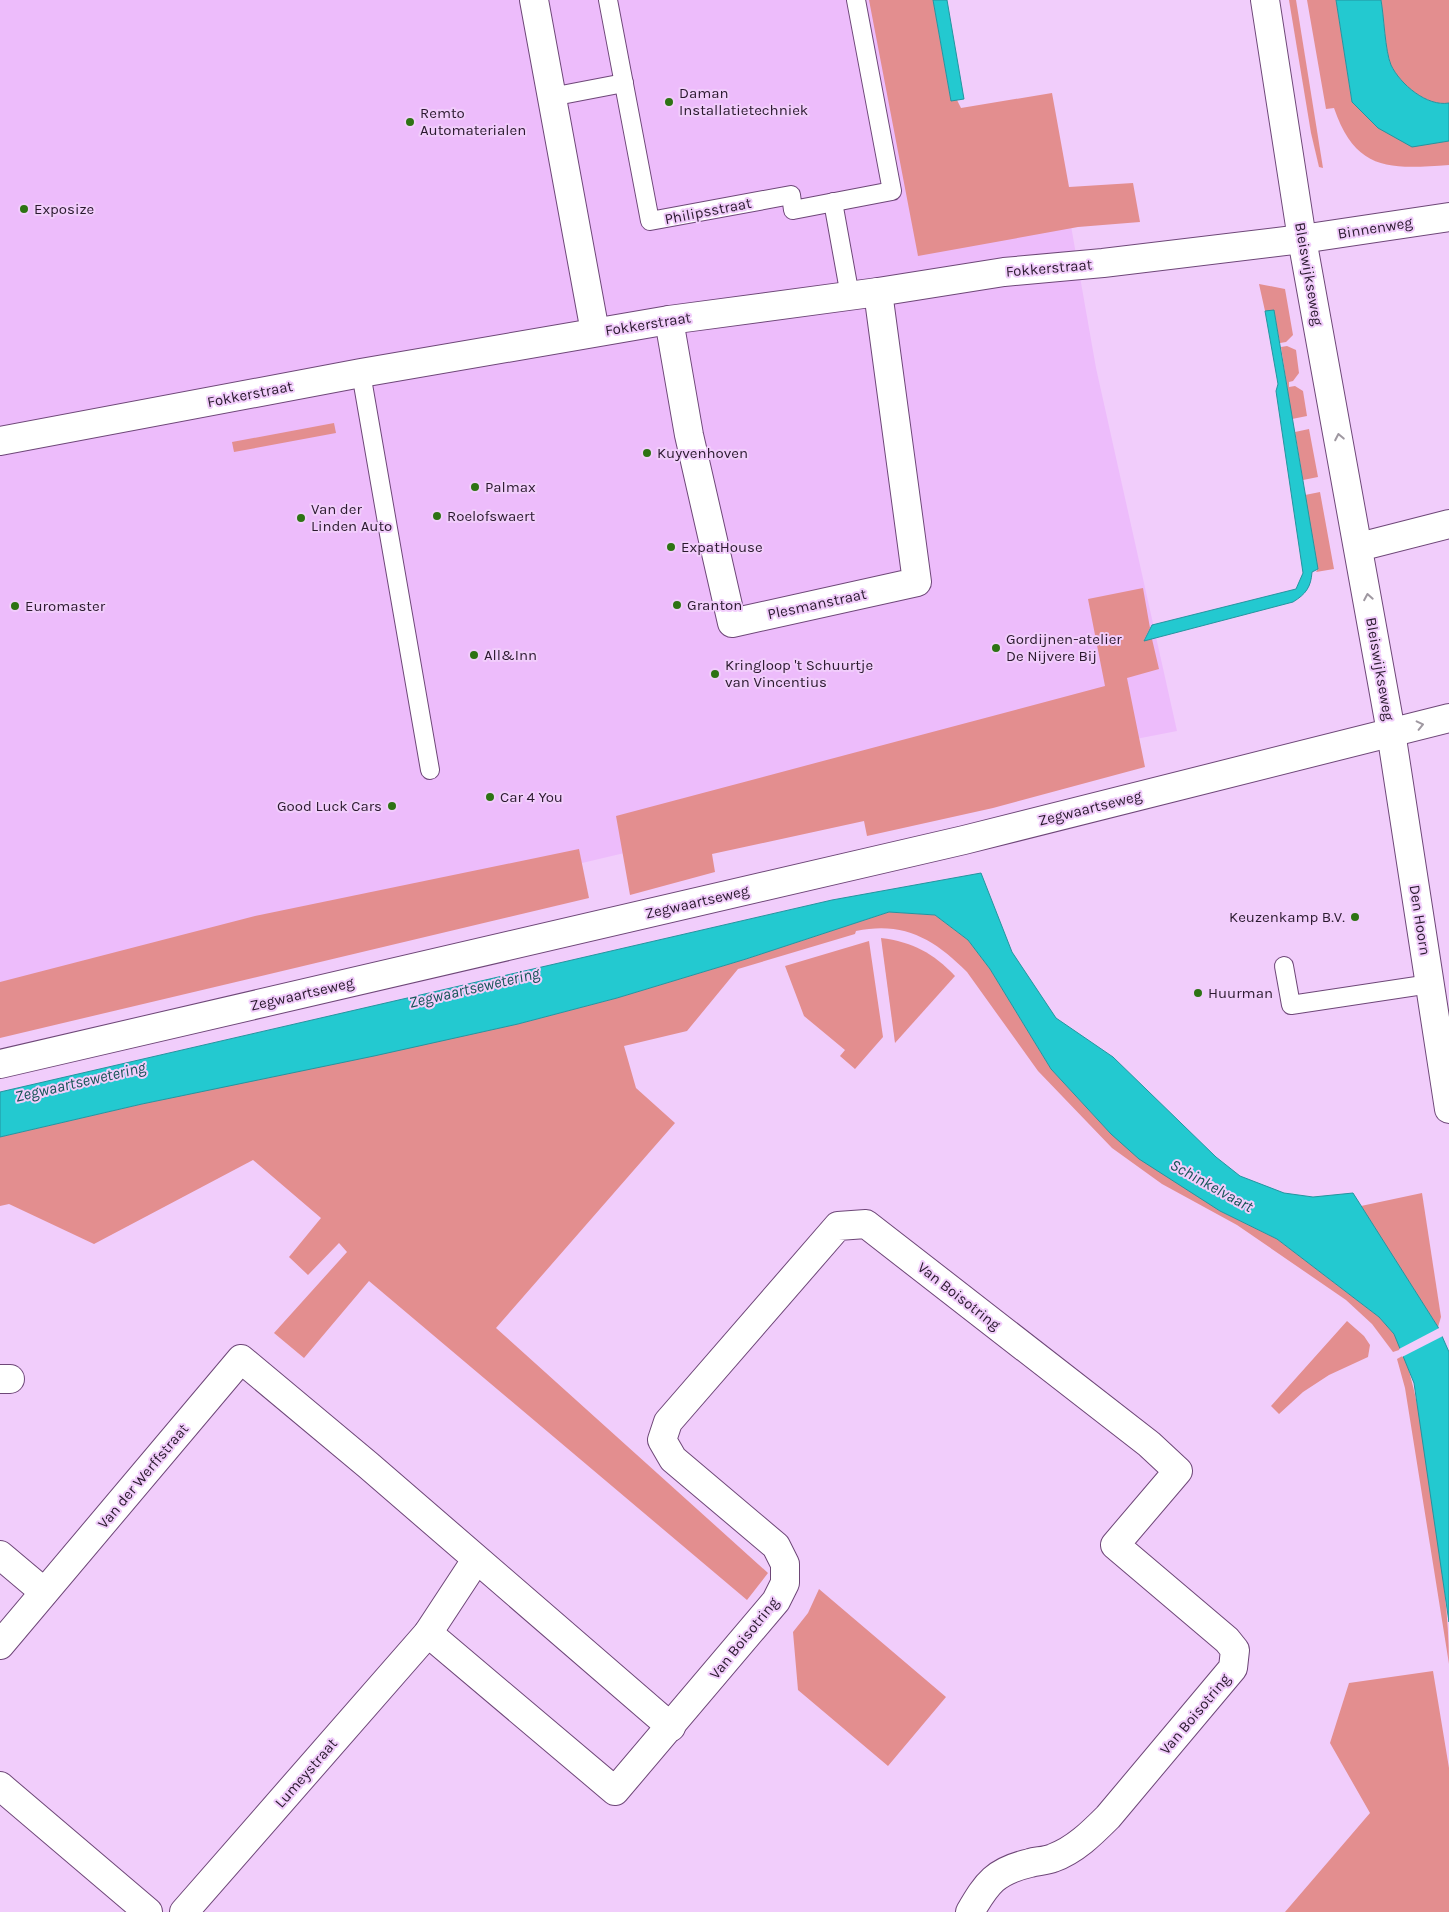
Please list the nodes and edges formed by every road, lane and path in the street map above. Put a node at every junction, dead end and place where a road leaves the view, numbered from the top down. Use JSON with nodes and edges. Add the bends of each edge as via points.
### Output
{"nodes":[{"id":1,"x":534,"y":0,"type":"edge"},
{"id":2,"x":608,"y":0,"type":"edge"},
{"id":3,"x":856,"y":0,"type":"edge"},
{"id":4,"x":1265,"y":0,"type":"edge"},
{"id":5,"x":624,"y":83,"type":"junction"},
{"id":6,"x":551,"y":97,"type":"junction"},
{"id":7,"x":833,"y":202,"type":"junction"},
{"id":8,"x":1449,"y":217,"type":"edge"},
{"id":9,"x":1302,"y":239,"type":"junction"},
{"id":10,"x":878,"y":292,"type":"junction"},
{"id":11,"x":850,"y":296,"type":"junction"},
{"id":12,"x":669,"y":320,"type":"junction"},
{"id":13,"x":595,"y":332,"type":"junction"},
{"id":14,"x":361,"y":373,"type":"junction"},
{"id":15,"x":0,"y":441,"type":"edge"},
{"id":16,"x":1449,"y":524,"type":"edge"},
{"id":17,"x":1359,"y":547,"type":"junction"},
{"id":18,"x":1449,"y":718,"type":"edge"},
{"id":19,"x":1391,"y":732,"type":"junction"},
{"id":20,"x":430,"y":770,"type":"dead end"},
{"id":21,"x":1284,"y":966,"type":"dead end"},
{"id":22,"x":1430,"y":984,"type":"junction"},
{"id":23,"x":0,"y":1064,"type":"edge"},
{"id":24,"x":1449,"y":1109,"type":"edge"},
{"id":25,"x":0,"y":1556,"type":"edge"},
{"id":26,"x":476,"y":1560,"type":"junction"},
{"id":27,"x":44,"y":1592,"type":"junction"},
{"id":28,"x":428,"y":1633,"type":"junction"},
{"id":29,"x":0,"y":1645,"type":"edge"},
{"id":30,"x":671,"y":1727,"type":"junction"},
{"id":31,"x":0,"y":1786,"type":"edge"},
{"id":32,"x":148,"y":1912,"type":"edge"},
{"id":33,"x":184,"y":1912,"type":"edge"},
{"id":34,"x":970,"y":1912,"type":"edge"}],
"edges":[{"from":1,"to":6,"type":"street"},
{"from":2,"to":5,"type":"lane","name":"Philipsstraat"},
{"from":3,"to":7,"type":"lane","name":"Philipsstraat","via":[[892,191]]},
{"from":4,"to":9,"type":"street","name":"Bleiswijkseweg"},
{"from":5,"to":6,"type":"lane"},
{"from":5,"to":7,"type":"lane","name":"Philipsstraat","via":[[650,222],[791,195],[793,210]]},
{"from":6,"to":13,"type":"street"},
{"from":7,"to":11,"type":"lane"},
{"from":8,"to":9,"type":"street","name":"Binnenweg"},
{"from":9,"to":10,"type":"street","name":"Fokkerstraat","via":[[1004,272]]},
{"from":17,"to":9,"type":"street","name":"Bleiswijkseweg","one_way":true},
{"from":10,"to":11,"type":"street","name":"Fokkerstraat"},
{"from":10,"to":12,"type":"street","name":"Plesmanstraat","via":[[917,582],[732,623],[688,435]]},
{"from":11,"to":12,"type":"street","name":"Fokkerstraat"},
{"from":12,"to":13,"type":"street","name":"Fokkerstraat"},
{"from":13,"to":14,"type":"street","name":"Fokkerstraat"},
{"from":14,"to":15,"type":"street","name":"Fokkerstraat"},
{"from":14,"to":20,"type":"lane"},
{"from":16,"to":17,"type":"street"},
{"from":19,"to":17,"type":"street","name":"Bleiswijkseweg","one_way":true},
{"from":19,"to":18,"type":"street","name":"Zegwaartseweg","one_way":true},
{"from":19,"to":22,"type":"street","name":"Den Hoorn"},
{"from":19,"to":23,"type":"street","name":"Zegwaartseweg","via":[[964,840]]},
{"from":21,"to":22,"type":"lane","via":[[1291,1005]]},
{"from":22,"to":24,"type":"street","name":"Den Hoorn"},
{"from":25,"to":27,"type":"street"},
{"from":26,"to":27,"type":"street","name":"Van der Werffstraat","via":[[241,1359]]},
{"from":26,"to":28,"type":"street","name":"Lumeystraat"},
{"from":26,"to":30,"type":"street"},
{"from":27,"to":29,"type":"street","name":"Van der Werffstraat"},
{"from":28,"to":30,"type":"street","name":"Van Boisotring","via":[[615,1791]]},
{"from":28,"to":33,"type":"street","name":"Lumeystraat"},
{"from":30,"to":34,"type":"street","name":"Van Boisotring","via":[[776,1601],[785,1583],[785,1564],[776,1546],[673,1459],[662,1440],[668,1422],[838,1226],[866,1224],[1149,1444],[1178,1471],[1115,1545],[1235,1650],[1233,1668],[1087,1839],[1053,1858],[997,1875],[987,1883]]},
{"from":31,"to":32,"type":"street"}]}
